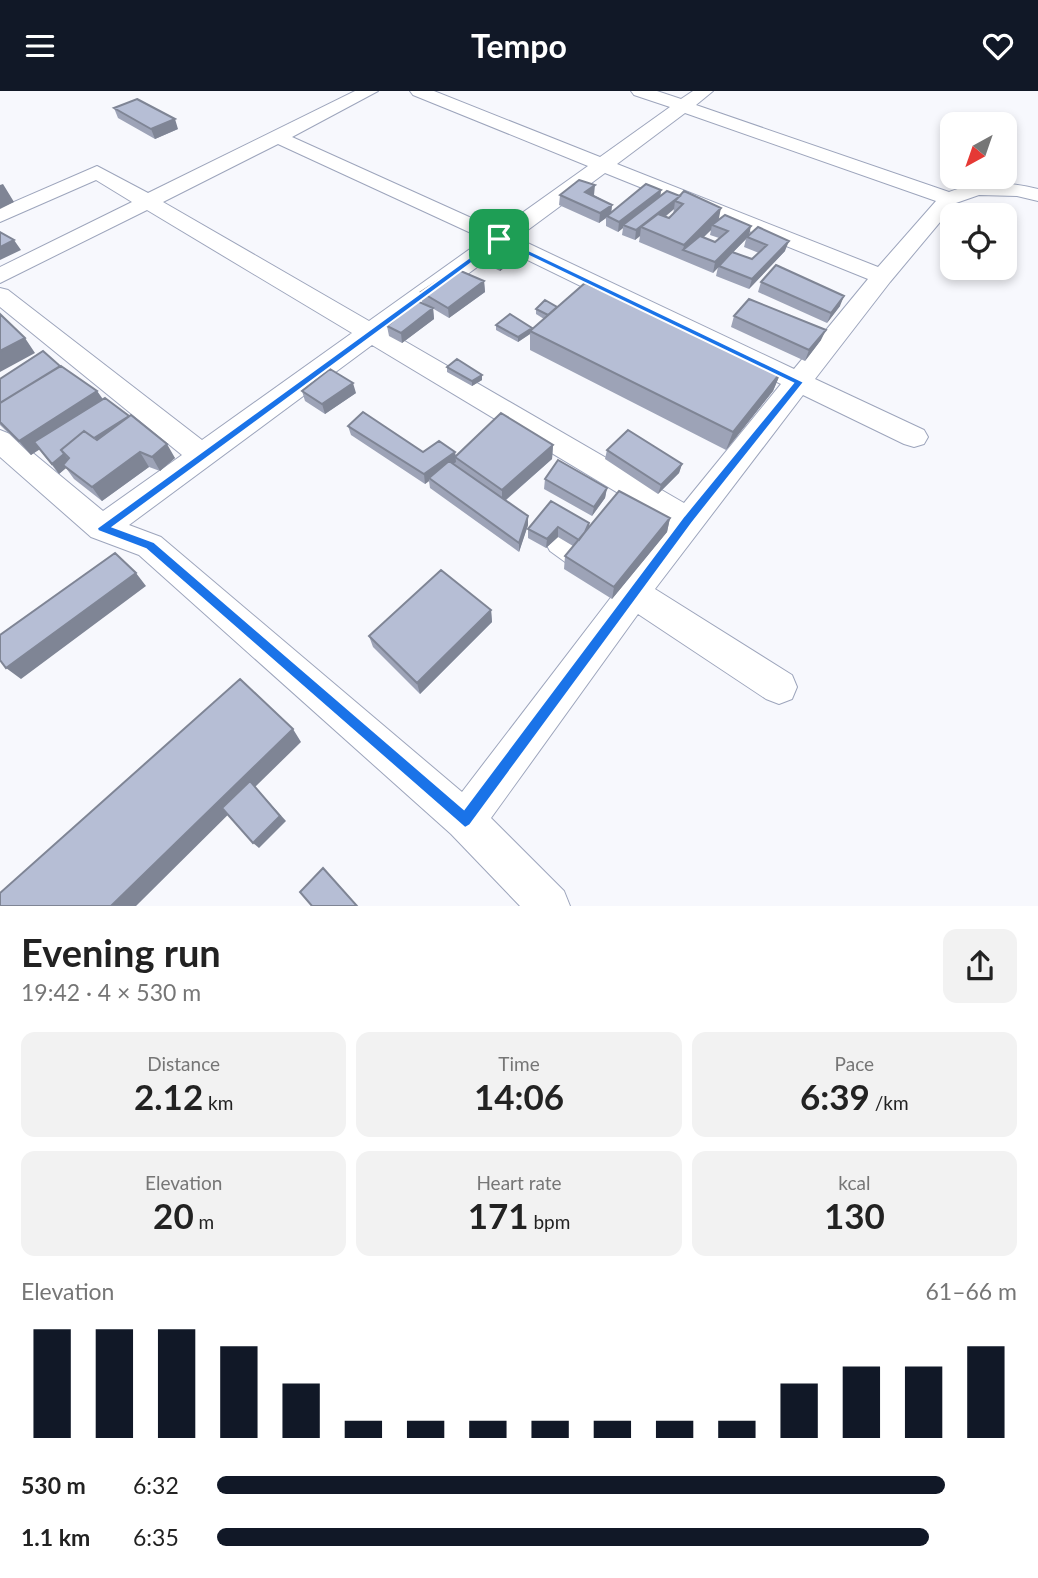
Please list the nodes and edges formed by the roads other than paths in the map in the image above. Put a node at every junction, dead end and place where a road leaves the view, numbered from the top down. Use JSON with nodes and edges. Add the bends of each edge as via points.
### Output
{"nodes":[{"id":1,"x":369,"y":91,"type":"edge"},
{"id":2,"x":419,"y":91,"type":"edge"},
{"id":3,"x":640,"y":91,"type":"edge"},
{"id":4,"x":704,"y":91,"type":"edge"},
{"id":5,"x":682,"y":106,"type":"junction"},
{"id":6,"x":278,"y":137,"type":"junction"},
{"id":7,"x":601,"y":165,"type":"junction"},
{"id":8,"x":1038,"y":195,"type":"edge"},
{"id":9,"x":949,"y":199,"type":"junction"},
{"id":10,"x":148,"y":203,"type":"junction"},
{"id":11,"x":0,"y":216,"type":"edge"},
{"id":12,"x":499,"y":239,"type":"junction"},
{"id":13,"x":0,"y":277,"type":"edge"},
{"id":14,"x":882,"y":277,"type":"junction"},
{"id":15,"x":0,"y":295,"type":"edge"},
{"id":16,"x":371,"y":331,"type":"junction"},
{"id":17,"x":799,"y":382,"type":"junction"},
{"id":18,"x":914,"y":437,"type":"dead end"},
{"id":19,"x":0,"y":441,"type":"edge"},
{"id":20,"x":202,"y":455,"type":"junction"},
{"id":21,"x":688,"y":520,"type":"junction"},
{"id":22,"x":102,"y":528,"type":"junction"},
{"id":23,"x":561,"y":542,"type":"edge"},
{"id":24,"x":633,"y":593,"type":"junction"},
{"id":25,"x":779,"y":687,"type":"dead end"},
{"id":26,"x":465,"y":820,"type":"junction"},
{"id":27,"x":549,"y":906,"type":"edge"}],
"edges":[{"from":1,"to":6,"type":"street"},
{"from":2,"to":7,"type":"street"},
{"from":3,"to":5,"type":"street"},
{"from":4,"to":5,"type":"street"},
{"from":5,"to":7,"type":"street"},
{"from":5,"to":9,"type":"street"},
{"from":6,"to":10,"type":"street"},
{"from":6,"to":12,"type":"street"},
{"from":7,"to":12,"type":"street"},
{"from":7,"to":14,"type":"street"},
{"from":8,"to":9,"type":"street","via":[[977,189]]},
{"from":9,"to":14,"type":"street"},
{"from":10,"to":11,"type":"street","via":[[97,172]]},
{"from":10,"to":13,"type":"street"},
{"from":10,"to":16,"type":"street"},
{"from":12,"to":16,"type":"street"},
{"from":12,"to":17,"type":"street"},
{"from":14,"to":17,"type":"street"},
{"from":15,"to":20,"type":"street"},
{"from":16,"to":20,"type":"street"},
{"from":16,"to":21,"type":"street"},
{"from":17,"to":18,"type":"street"},
{"from":17,"to":21,"type":"street"},
{"from":19,"to":22,"type":"street"},
{"from":20,"to":22,"type":"street"},
{"from":21,"to":24,"type":"street"},
{"from":22,"to":26,"type":"street","via":[[150,546]]},
{"from":23,"to":24,"type":"street"},
{"from":24,"to":25,"type":"street"},
{"from":24,"to":26,"type":"street"},
{"from":26,"to":27,"type":"street"}]}
